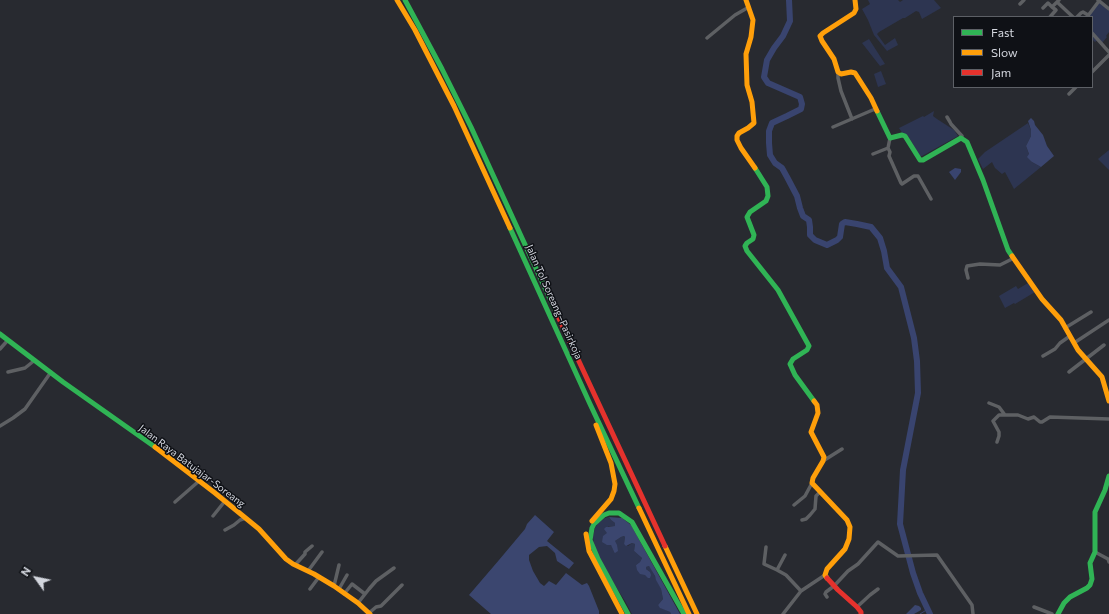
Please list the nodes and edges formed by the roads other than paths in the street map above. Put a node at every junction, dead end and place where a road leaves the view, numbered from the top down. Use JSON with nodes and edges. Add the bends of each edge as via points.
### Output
{"nodes":[{"id":1,"x":397,"y":0,"type":"edge"},
{"id":2,"x":404,"y":0,"type":"edge"},
{"id":3,"x":746,"y":0,"type":"edge"},
{"id":4,"x":855,"y":0,"type":"edge"},
{"id":5,"x":1024,"y":0,"type":"edge"},
{"id":6,"x":1099,"y":0,"type":"edge"},
{"id":7,"x":1047,"y":1,"type":"edge"},
{"id":8,"x":1058,"y":1,"type":"edge"},
{"id":9,"x":1020,"y":4,"type":"dead end"},
{"id":10,"x":1052,"y":7,"type":"junction"},
{"id":11,"x":748,"y":8,"type":"junction"},
{"id":12,"x":1043,"y":8,"type":"dead end"},
{"id":13,"x":1109,"y":9,"type":"edge"},
{"id":14,"x":1051,"y":16,"type":"edge"},
{"id":15,"x":1072,"y":16,"type":"edge"},
{"id":16,"x":1078,"y":16,"type":"edge"},
{"id":17,"x":1087,"y":16,"type":"edge"},
{"id":18,"x":1093,"y":34,"type":"edge"},
{"id":19,"x":707,"y":38,"type":"dead end"},
{"id":20,"x":1108,"y":49,"type":"edge"},
{"id":21,"x":1109,"y":55,"type":"edge"},
{"id":22,"x":1093,"y":71,"type":"edge"},
{"id":23,"x":838,"y":73,"type":"junction"},
{"id":24,"x":1075,"y":88,"type":"edge"},
{"id":25,"x":1068,"y":94,"type":"dead end"},
{"id":26,"x":875,"y":109,"type":"junction"},
{"id":27,"x":947,"y":117,"type":"dead end"},
{"id":28,"x":852,"y":119,"type":"junction"},
{"id":29,"x":833,"y":127,"type":"dead end"},
{"id":30,"x":890,"y":138,"type":"junction"},
{"id":31,"x":961,"y":138,"type":"junction"},
{"id":32,"x":888,"y":148,"type":"junction"},
{"id":33,"x":873,"y":154,"type":"dead end"},
{"id":34,"x":931,"y":199,"type":"dead end"},
{"id":35,"x":1014,"y":258,"type":"junction"},
{"id":36,"x":968,"y":278,"type":"dead end"},
{"id":37,"x":1090,"y":312,"type":"dead end"},
{"id":38,"x":1109,"y":320,"type":"edge"},
{"id":39,"x":1065,"y":328,"type":"junction"},
{"id":40,"x":0,"y":334,"type":"edge"},
{"id":41,"x":1070,"y":336,"type":"junction"},
{"id":42,"x":8,"y":340,"type":"junction"},
{"id":43,"x":1074,"y":343,"type":"junction"},
{"id":44,"x":1104,"y":345,"type":"dead end"},
{"id":45,"x":0,"y":349,"type":"edge"},
{"id":46,"x":1043,"y":356,"type":"dead end"},
{"id":47,"x":1085,"y":359,"type":"junction"},
{"id":48,"x":35,"y":360,"type":"junction"},
{"id":49,"x":8,"y":372,"type":"dead end"},
{"id":50,"x":51,"y":372,"type":"junction"},
{"id":51,"x":1069,"y":372,"type":"dead end"},
{"id":52,"x":1109,"y":401,"type":"edge"},
{"id":53,"x":989,"y":403,"type":"dead end"},
{"id":54,"x":590,"y":404,"type":"junction"},
{"id":55,"x":1004,"y":415,"type":"junction"},
{"id":56,"x":1109,"y":419,"type":"edge"},
{"id":57,"x":0,"y":426,"type":"edge"},
{"id":58,"x":997,"y":442,"type":"dead end"},
{"id":59,"x":842,"y":449,"type":"dead end"},
{"id":60,"x":823,"y":461,"type":"junction"},
{"id":61,"x":1109,"y":476,"type":"edge"},
{"id":62,"x":199,"y":481,"type":"junction"},
{"id":63,"x":812,"y":483,"type":"junction"},
{"id":64,"x":820,"y":492,"type":"junction"},
{"id":65,"x":225,"y":501,"type":"junction"},
{"id":66,"x":175,"y":502,"type":"dead end"},
{"id":67,"x":794,"y":505,"type":"dead end"},
{"id":68,"x":213,"y":516,"type":"dead end"},
{"id":69,"x":246,"y":518,"type":"junction"},
{"id":70,"x":802,"y":520,"type":"dead end"},
{"id":71,"x":225,"y":530,"type":"dead end"},
{"id":72,"x":312,"y":546,"type":"dead end"},
{"id":73,"x":766,"y":547,"type":"dead end"},
{"id":74,"x":322,"y":552,"type":"dead end"},
{"id":75,"x":1095,"y":552,"type":"junction"},
{"id":76,"x":785,"y":555,"type":"dead end"},
{"id":77,"x":1109,"y":562,"type":"edge"},
{"id":78,"x":295,"y":565,"type":"junction"},
{"id":79,"x":339,"y":565,"type":"dead end"},
{"id":80,"x":394,"y":568,"type":"dead end"},
{"id":81,"x":777,"y":570,"type":"junction"},
{"id":82,"x":308,"y":571,"type":"junction"},
{"id":83,"x":347,"y":575,"type":"dead end"},
{"id":84,"x":825,"y":575,"type":"junction"},
{"id":85,"x":319,"y":577,"type":"junction"},
{"id":86,"x":402,"y":585,"type":"dead end"},
{"id":87,"x":334,"y":586,"type":"junction"},
{"id":88,"x":834,"y":586,"type":"junction"},
{"id":89,"x":310,"y":589,"type":"dead end"},
{"id":90,"x":878,"y":589,"type":"dead end"},
{"id":91,"x":339,"y":590,"type":"junction"},
{"id":92,"x":801,"y":591,"type":"junction"},
{"id":93,"x":344,"y":594,"type":"junction"},
{"id":94,"x":365,"y":594,"type":"junction"},
{"id":95,"x":827,"y":597,"type":"dead end"},
{"id":96,"x":358,"y":603,"type":"junction"},
{"id":97,"x":857,"y":607,"type":"junction"},
{"id":98,"x":1034,"y":607,"type":"dead end"},
{"id":99,"x":369,"y":613,"type":"edge"},
{"id":100,"x":622,"y":614,"type":"edge"},
{"id":101,"x":628,"y":614,"type":"edge"},
{"id":102,"x":684,"y":614,"type":"edge"},
{"id":103,"x":689,"y":614,"type":"edge"},
{"id":104,"x":697,"y":614,"type":"edge"},
{"id":105,"x":783,"y":614,"type":"edge"},
{"id":106,"x":861,"y":614,"type":"edge"},
{"id":107,"x":973,"y":614,"type":"edge"},
{"id":108,"x":1052,"y":614,"type":"edge"},
{"id":109,"x":1058,"y":614,"type":"edge"}],
"edges":[{"from":1,"to":54,"type":"main road","name":"Jalan Tol Soreang–Pasirkoja","via":[[454,106]]},
{"from":2,"to":104,"type":"main road","name":"Jalan Tol Soreang–Pasirkoja","via":[[471,127]]},
{"from":3,"to":11,"type":"main road"},
{"from":4,"to":23,"type":"main road","via":[[856,11],[820,36],[834,59]]},
{"from":5,"to":9,"type":"street"},
{"from":6,"to":13,"type":"street"},
{"from":6,"to":17,"type":"street"},
{"from":7,"to":10,"type":"street"},
{"from":7,"to":12,"type":"street"},
{"from":8,"to":10,"type":"street"},
{"from":8,"to":15,"type":"street"},
{"from":10,"to":14,"type":"street","via":[[1056,10]]},
{"from":11,"to":19,"type":"street","via":[[735,15]]},
{"from":11,"to":60,"type":"main road","via":[[753,17],[753,27],[746,54],[747,85],[754,123],[739,133],[737,140],[767,187],[768,196],[763,204],[747,217],[754,235],[745,246],[778,290],[808,343],[808,349],[790,364],[795,375],[818,405],[818,413],[811,432],[824,457]]},
{"from":16,"to":17,"type":"street","via":[[1081,12]]},
{"from":18,"to":20,"type":"street"},
{"from":21,"to":22,"type":"street"},
{"from":23,"to":26,"type":"main road","via":[[855,73]]},
{"from":23,"to":28,"type":"street","via":[[841,91]]},
{"from":24,"to":25,"type":"street"},
{"from":26,"to":28,"type":"street"},
{"from":26,"to":30,"type":"main road"},
{"from":27,"to":31,"type":"street"},
{"from":28,"to":29,"type":"street"},
{"from":30,"to":31,"type":"main road","via":[[905,136],[921,160]]},
{"from":30,"to":32,"type":"street"},
{"from":31,"to":35,"type":"main road","via":[[967,142],[971,151],[1004,243]]},
{"from":32,"to":33,"type":"street"},
{"from":32,"to":34,"type":"street","via":[[901,183],[918,176]]},
{"from":35,"to":36,"type":"street","via":[[1000,265],[967,266]]},
{"from":35,"to":39,"type":"main road"},
{"from":37,"to":39,"type":"street"},
{"from":38,"to":43,"type":"street"},
{"from":39,"to":41,"type":"main road"},
{"from":40,"to":42,"type":"main road","name":"Jalan Raya Batujajar-Soreang"},
{"from":41,"to":43,"type":"main road"},
{"from":41,"to":46,"type":"street"},
{"from":42,"to":45,"type":"street"},
{"from":42,"to":48,"type":"main road","name":"Jalan Raya Batujajar-Soreang"},
{"from":43,"to":47,"type":"main road"},
{"from":44,"to":47,"type":"street"},
{"from":47,"to":51,"type":"street"},
{"from":47,"to":52,"type":"main road","via":[[1102,377]]},
{"from":48,"to":49,"type":"street","via":[[26,368]]},
{"from":48,"to":50,"type":"main road","name":"Jalan Raya Batujajar-Soreang"},
{"from":50,"to":57,"type":"street","via":[[25,409]]},
{"from":50,"to":62,"type":"main road","name":"Jalan Raya Batujajar-Soreang"},
{"from":53,"to":55,"type":"street","via":[[999,407]]},
{"from":54,"to":100,"type":"main road","via":[[611,463],[615,484],[611,499],[589,525],[587,543],[594,563]]},
{"from":54,"to":103,"type":"main road","name":"Jalan Tol Soreang–Pasirkoja"},
{"from":55,"to":56,"type":"street","via":[[1018,415],[1028,419],[1034,417],[1040,422],[1050,418]]},
{"from":55,"to":58,"type":"street","via":[[999,415],[994,420],[1000,432]]},
{"from":59,"to":60,"type":"street"},
{"from":60,"to":63,"type":"main road"},
{"from":61,"to":75,"type":"main road","via":[[1095,512]]},
{"from":62,"to":65,"type":"main road","name":"Jalan Raya Batujajar-Soreang"},
{"from":62,"to":66,"type":"street"},
{"from":63,"to":64,"type":"main road"},
{"from":63,"to":67,"type":"street","via":[[805,496]]},
{"from":64,"to":70,"type":"street","via":[[816,496],[816,507]]},
{"from":64,"to":84,"type":"main road","via":[[847,520],[850,527],[845,549]]},
{"from":65,"to":68,"type":"street"},
{"from":65,"to":69,"type":"main road","name":"Jalan Raya Batujajar-Soreang"},
{"from":69,"to":71,"type":"street"},
{"from":69,"to":78,"type":"main road","name":"Jalan Raya Batujajar-Soreang"},
{"from":72,"to":78,"type":"street"},
{"from":73,"to":81,"type":"street","via":[[764,564]]},
{"from":74,"to":82,"type":"street"},
{"from":75,"to":77,"type":"street"},
{"from":75,"to":109,"type":"main road","via":[[1090,563],[1090,585],[1070,597]]},
{"from":76,"to":81,"type":"street"},
{"from":78,"to":82,"type":"main road","name":"Jalan Raya Batujajar-Soreang"},
{"from":79,"to":87,"type":"street"},
{"from":80,"to":94,"type":"street","via":[[376,581]]},
{"from":81,"to":92,"type":"street","via":[[786,575]]},
{"from":82,"to":85,"type":"main road","name":"Jalan Raya Batujajar-Soreang"},
{"from":83,"to":91,"type":"street"},
{"from":84,"to":88,"type":"main road"},
{"from":84,"to":92,"type":"street"},
{"from":85,"to":87,"type":"main road","name":"Jalan Raya Batujajar-Soreang"},
{"from":85,"to":89,"type":"street"},
{"from":86,"to":99,"type":"street","via":[[381,606]]},
{"from":87,"to":91,"type":"main road","name":"Jalan Raya Batujajar-Soreang"},
{"from":88,"to":95,"type":"street","via":[[826,592]]},
{"from":88,"to":97,"type":"main road"},
{"from":88,"to":107,"type":"street","via":[[878,542],[896,555],[938,556],[972,606]]},
{"from":90,"to":97,"type":"street"},
{"from":91,"to":93,"type":"main road","name":"Jalan Raya Batujajar-Soreang"},
{"from":92,"to":105,"type":"street"},
{"from":93,"to":94,"type":"street","via":[[352,584]]},
{"from":93,"to":96,"type":"main road","name":"Jalan Raya Batujajar-Soreang"},
{"from":94,"to":96,"type":"street"},
{"from":96,"to":99,"type":"main road","name":"Jalan Raya Batujajar-Soreang"},
{"from":97,"to":106,"type":"main road"},
{"from":98,"to":108,"type":"street"},
{"from":101,"to":102,"type":"main road","via":[[590,540],[594,524],[609,513],[619,513],[632,522]]}]}
